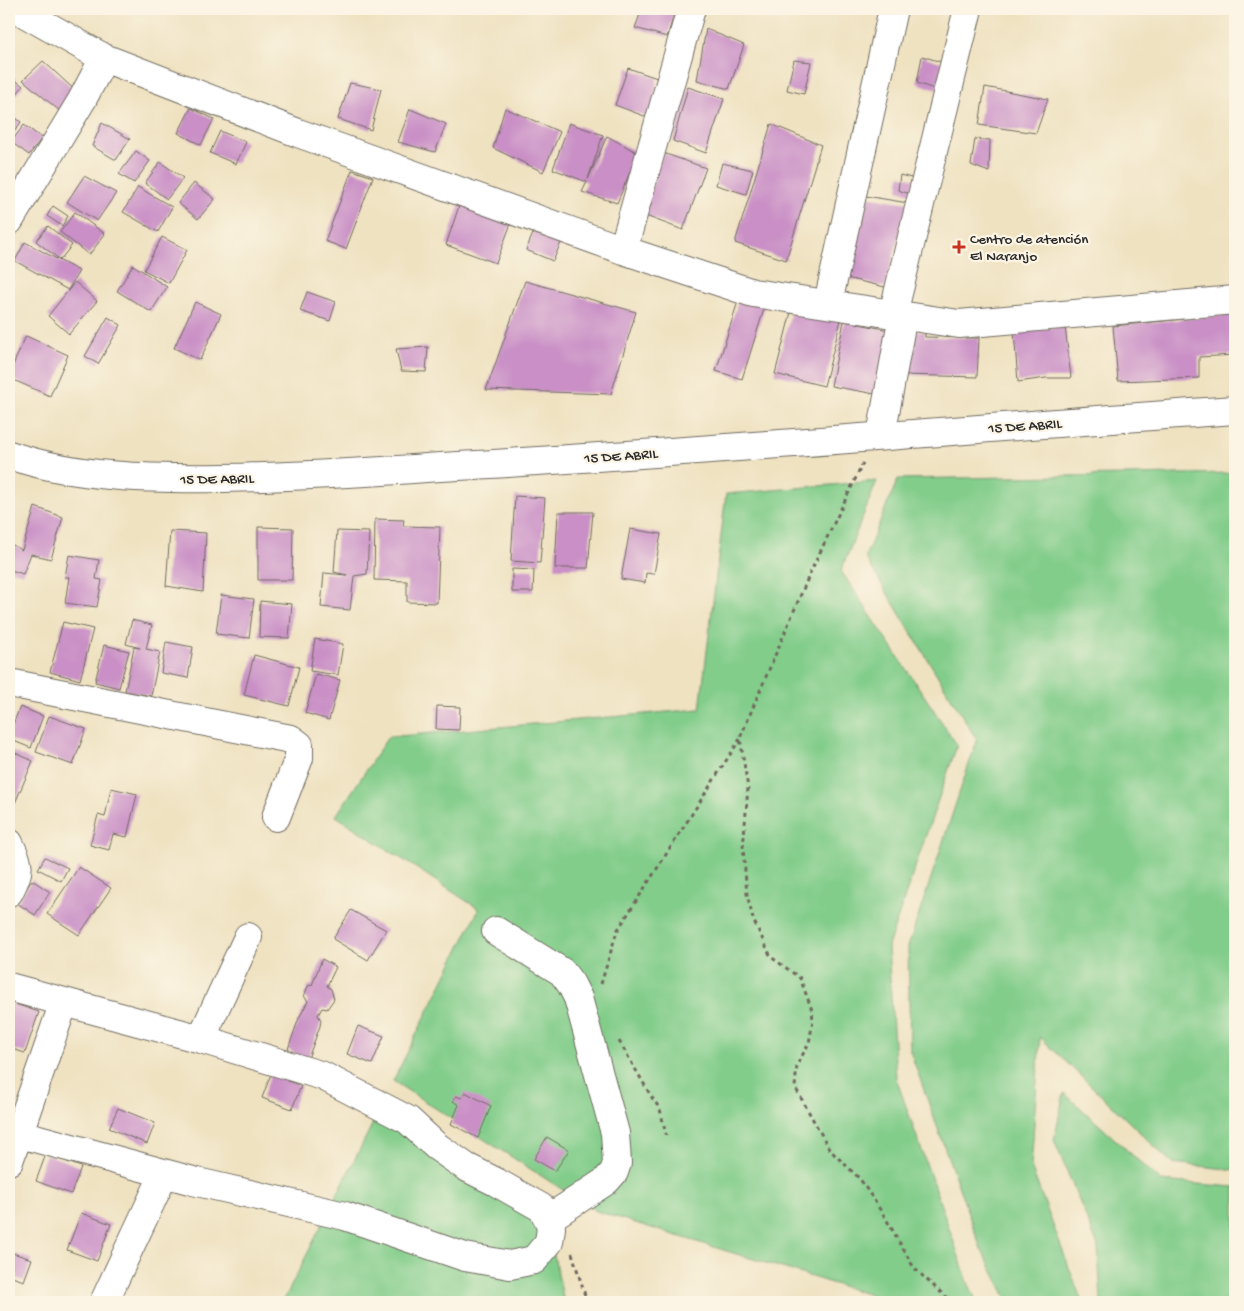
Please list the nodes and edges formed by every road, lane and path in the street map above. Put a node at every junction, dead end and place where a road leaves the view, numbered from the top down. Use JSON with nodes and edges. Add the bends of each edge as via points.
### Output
{"nodes":[{"id":1,"x":17,"y":9,"type":"edge"},
{"id":2,"x":691,"y":9,"type":"edge"},
{"id":3,"x":893,"y":9,"type":"edge"},
{"id":4,"x":968,"y":9,"type":"edge"},
{"id":5,"x":104,"y":58,"type":"junction"},
{"id":6,"x":9,"y":221,"type":"edge"},
{"id":7,"x":623,"y":250,"type":"junction"},
{"id":8,"x":1235,"y":300,"type":"edge"},
{"id":9,"x":828,"y":303,"type":"junction"},
{"id":10,"x":898,"y":314,"type":"junction"},
{"id":11,"x":1235,"y":410,"type":"edge"},
{"id":12,"x":881,"y":435,"type":"junction"},
{"id":13,"x":9,"y":455,"type":"edge"},
{"id":14,"x":9,"y":683,"type":"edge"},
{"id":15,"x":740,"y":738,"type":"junction"},
{"id":16,"x":276,"y":817,"type":"dead end"},
{"id":17,"x":9,"y":843,"type":"edge"},
{"id":18,"x":9,"y":892,"type":"edge"},
{"id":19,"x":496,"y":931,"type":"dead end"},
{"id":20,"x":248,"y":937,"type":"dead end"},
{"id":21,"x":9,"y":986,"type":"edge"},
{"id":22,"x":599,"y":992,"type":"dead end"},
{"id":23,"x":64,"y":1002,"type":"junction"},
{"id":24,"x":617,"y":1037,"type":"dead end"},
{"id":25,"x":201,"y":1039,"type":"junction"},
{"id":26,"x":13,"y":1132,"type":"edge"},
{"id":27,"x":666,"y":1135,"type":"dead end"},
{"id":28,"x":9,"y":1161,"type":"edge"},
{"id":29,"x":164,"y":1174,"type":"junction"},
{"id":30,"x":550,"y":1224,"type":"junction"},
{"id":31,"x":104,"y":1302,"type":"edge"},
{"id":32,"x":587,"y":1302,"type":"edge"},
{"id":33,"x":949,"y":1302,"type":"edge"}],
"edges":[{"from":1,"to":5,"type":"street"},
{"from":2,"to":7,"type":"street"},
{"from":3,"to":9,"type":"street"},
{"from":4,"to":10,"type":"street"},
{"from":5,"to":6,"type":"street"},
{"from":5,"to":7,"type":"street","via":[[298,133]]},
{"from":7,"to":9,"type":"street","via":[[753,293]]},
{"from":8,"to":10,"type":"street","via":[[959,324]]},
{"from":9,"to":10,"type":"street"},
{"from":10,"to":12,"type":"street"},
{"from":11,"to":12,"type":"street","name":"15 DE ABRIL"},
{"from":12,"to":13,"type":"street","name":"15 DE ABRIL","via":[[568,460],[268,478],[108,476],[33,463]]},
{"from":12,"to":15,"type":"path","via":[[866,458],[810,573]]},
{"from":14,"to":16,"type":"street","via":[[291,740],[299,745],[299,758]]},
{"from":15,"to":22,"type":"path","via":[[617,931]]},
{"from":15,"to":33,"type":"path","via":[[748,788],[744,848],[747,894],[753,919],[771,957],[800,978],[812,1010],[809,1042],[797,1065],[795,1087],[830,1150],[860,1179],[914,1268]]},
{"from":17,"to":18,"type":"street","via":[[18,861],[18,874]]},
{"from":19,"to":30,"type":"street","via":[[562,972],[571,984],[578,998],[615,1133],[617,1163],[614,1172]]},
{"from":20,"to":25,"type":"street"},
{"from":21,"to":23,"type":"street"},
{"from":23,"to":25,"type":"street"},
{"from":23,"to":26,"type":"street"},
{"from":24,"to":27,"type":"path","via":[[660,1109]]},
{"from":25,"to":30,"type":"street","via":[[323,1076],[370,1099],[408,1120],[436,1146],[466,1167],[542,1208]]},
{"from":26,"to":28,"type":"street"},
{"from":26,"to":29,"type":"street"},
{"from":29,"to":30,"type":"street","via":[[345,1216],[465,1257],[510,1265],[534,1260],[549,1242]]},
{"from":29,"to":31,"type":"street"},
{"from":30,"to":32,"type":"path","via":[[571,1249]]}]}
